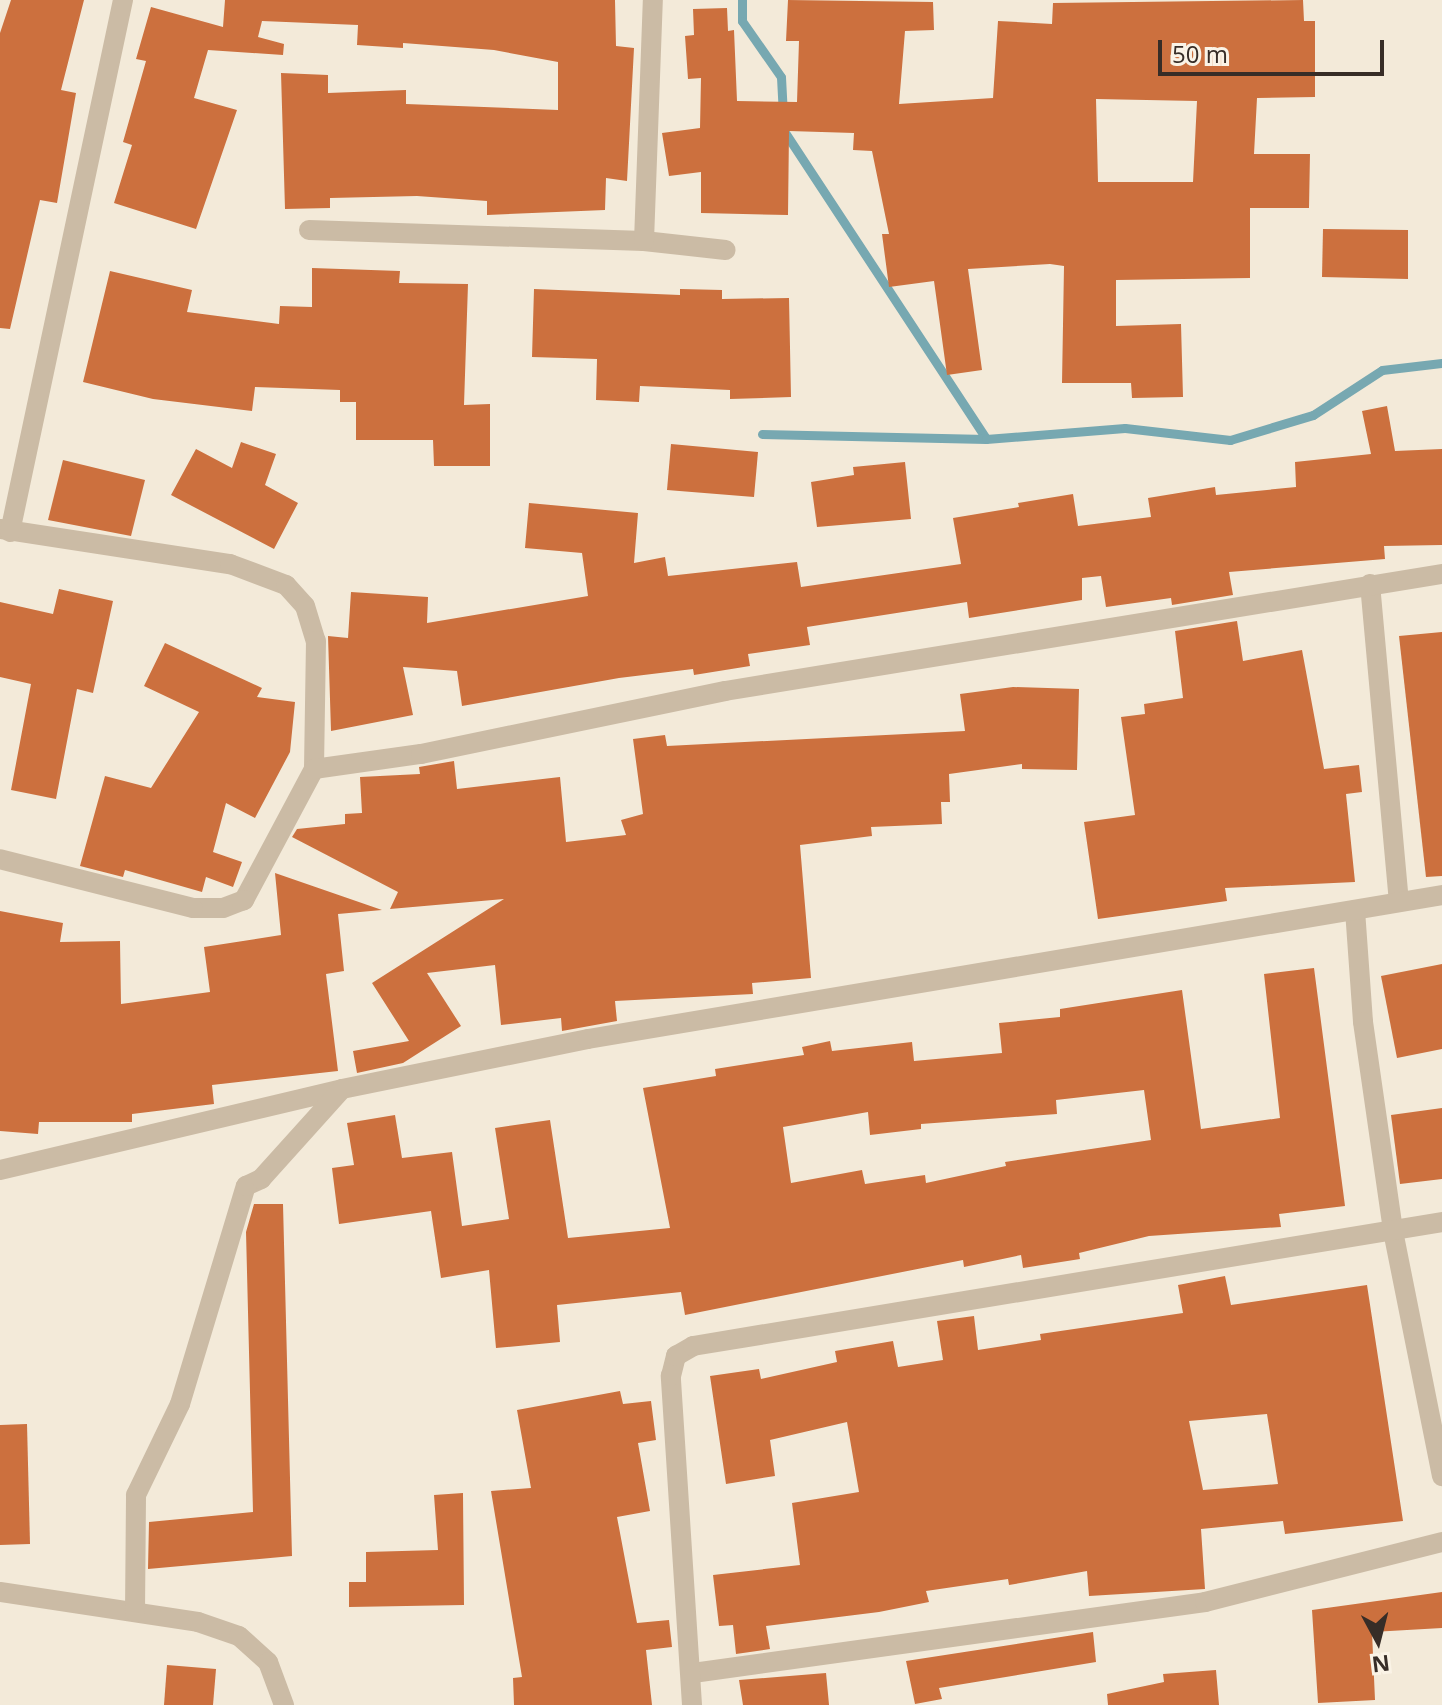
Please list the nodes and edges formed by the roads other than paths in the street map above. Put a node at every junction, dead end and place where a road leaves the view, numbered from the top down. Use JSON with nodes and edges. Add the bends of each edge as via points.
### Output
{"nodes":[{"id":1,"x":123,"y":0,"type":"edge"},
{"id":2,"x":653,"y":0,"type":"edge"},
{"id":3,"x":309,"y":230,"type":"dead end"},
{"id":4,"x":644,"y":241,"type":"junction"},
{"id":5,"x":726,"y":250,"type":"dead end"},
{"id":6,"x":5,"y":530,"type":"edge"},
{"id":7,"x":1442,"y":574,"type":"edge"},
{"id":8,"x":1370,"y":584,"type":"junction"},
{"id":9,"x":314,"y":769,"type":"junction"},
{"id":10,"x":0,"y":859,"type":"edge"},
{"id":11,"x":1442,"y":895,"type":"edge"},
{"id":12,"x":1399,"y":901,"type":"junction"},
{"id":13,"x":1355,"y":910,"type":"junction"},
{"id":14,"x":342,"y":1089,"type":"junction"},
{"id":15,"x":0,"y":1170,"type":"edge"},
{"id":16,"x":1442,"y":1222,"type":"edge"},
{"id":17,"x":1393,"y":1231,"type":"junction"},
{"id":18,"x":1442,"y":1476,"type":"edge"},
{"id":19,"x":1442,"y":1542,"type":"edge"},
{"id":20,"x":0,"y":1592,"type":"edge"},
{"id":21,"x":135,"y":1612,"type":"junction"},
{"id":22,"x":693,"y":1673,"type":"junction"},
{"id":23,"x":284,"y":1705,"type":"edge"},
{"id":24,"x":692,"y":1705,"type":"edge"}],
"edges":[{"from":1,"to":6,"type":"street"},
{"from":2,"to":4,"type":"street"},
{"from":3,"to":4,"type":"street"},
{"from":4,"to":5,"type":"street"},
{"from":6,"to":9,"type":"street","via":[[230,564],[286,585],[305,606],[316,641]]},
{"from":7,"to":8,"type":"street"},
{"from":8,"to":9,"type":"street","via":[[725,691],[421,754]]},
{"from":8,"to":12,"type":"street"},
{"from":9,"to":10,"type":"street","via":[[244,900],[223,908],[193,908]]},
{"from":11,"to":12,"type":"street"},
{"from":12,"to":13,"type":"street"},
{"from":13,"to":14,"type":"street","via":[[588,1039]]},
{"from":13,"to":17,"type":"street","via":[[1363,1022]]},
{"from":14,"to":15,"type":"street"},
{"from":14,"to":21,"type":"street","via":[[261,1179],[246,1186],[180,1404],[136,1495]]},
{"from":16,"to":17,"type":"street"},
{"from":17,"to":18,"type":"street"},
{"from":17,"to":22,"type":"street","via":[[693,1346],[676,1356],[671,1376]]},
{"from":19,"to":22,"type":"street","via":[[1205,1602]]},
{"from":20,"to":21,"type":"street"},
{"from":21,"to":23,"type":"street","via":[[198,1622],[239,1636],[268,1662]]},
{"from":22,"to":24,"type":"street"}]}
